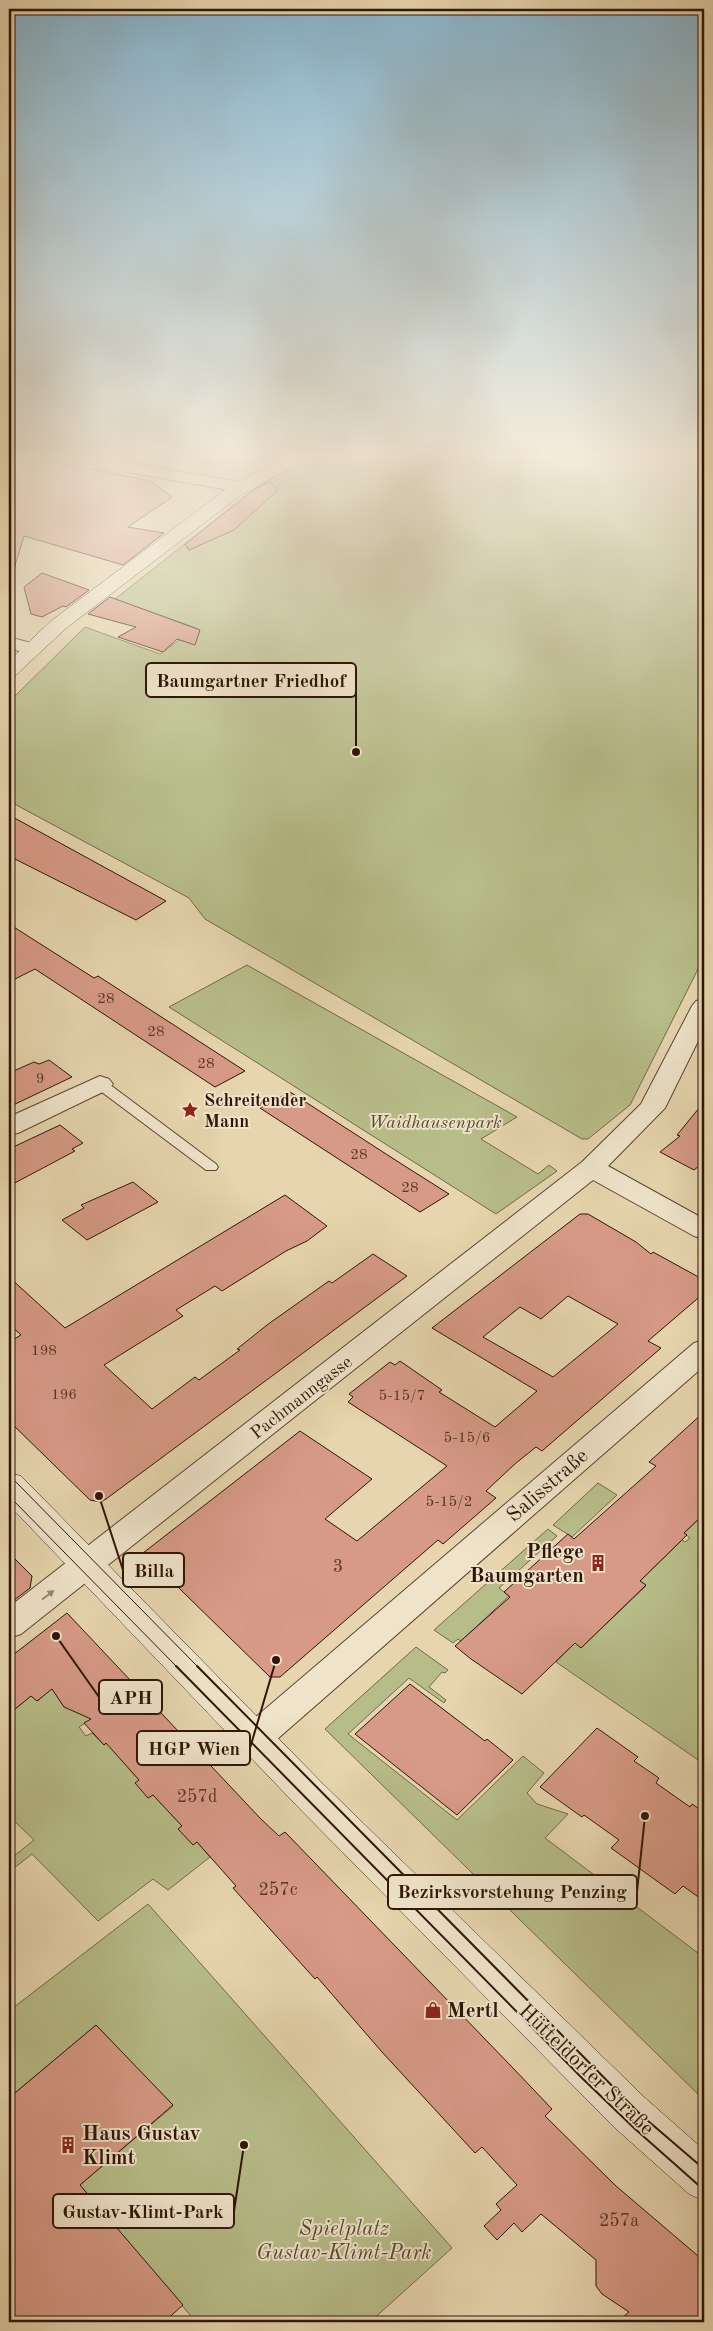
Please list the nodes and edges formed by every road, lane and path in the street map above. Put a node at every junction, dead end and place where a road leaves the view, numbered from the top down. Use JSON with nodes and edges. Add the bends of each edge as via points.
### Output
{"nodes":[{"id":1,"x":133,"y":568,"type":"edge"},
{"id":2,"x":9,"y":642,"type":"edge"},
{"id":3,"x":32,"y":649,"type":"junction"},
{"id":4,"x":9,"y":671,"type":"edge"},
{"id":5,"x":704,"y":1006,"type":"edge"},
{"id":6,"x":100,"y":1084,"type":"joint"},
{"id":7,"x":9,"y":1128,"type":"edge"},
{"id":8,"x":212,"y":1167,"type":"dead end"},
{"id":9,"x":591,"y":1168,"type":"junction"},
{"id":10,"x":704,"y":1230,"type":"edge"},
{"id":11,"x":704,"y":1350,"type":"edge"},
{"id":12,"x":9,"y":1485,"type":"edge"},
{"id":13,"x":87,"y":1565,"type":"junction"},
{"id":14,"x":9,"y":1625,"type":"edge"},
{"id":15,"x":255,"y":1738,"type":"junction"},
{"id":16,"x":704,"y":2179,"type":"edge"}],
"edges":[{"from":1,"to":3,"type":"street"},
{"from":2,"to":3,"type":"street"},
{"from":3,"to":4,"type":"street"},
{"from":5,"to":9,"type":"street","name":"Pachmanngasse","via":[[652,1108]]},
{"from":6,"to":7,"type":"street"},
{"from":6,"to":8,"type":"lane"},
{"from":9,"to":10,"type":"street"},
{"from":9,"to":13,"type":"street","name":"Pachmanngasse"},
{"from":11,"to":15,"type":"street","name":"Salisstraße"},
{"from":12,"to":13,"type":"street","name":"Hütteldorfer Straße"},
{"from":14,"to":13,"type":"street","name":"Pachmanngasse","one_way":true},
{"from":13,"to":15,"type":"street","name":"Hütteldorfer Straße"},
{"from":15,"to":16,"type":"street","name":"Hütteldorfer Straße","via":[[629,2112]]}]}
